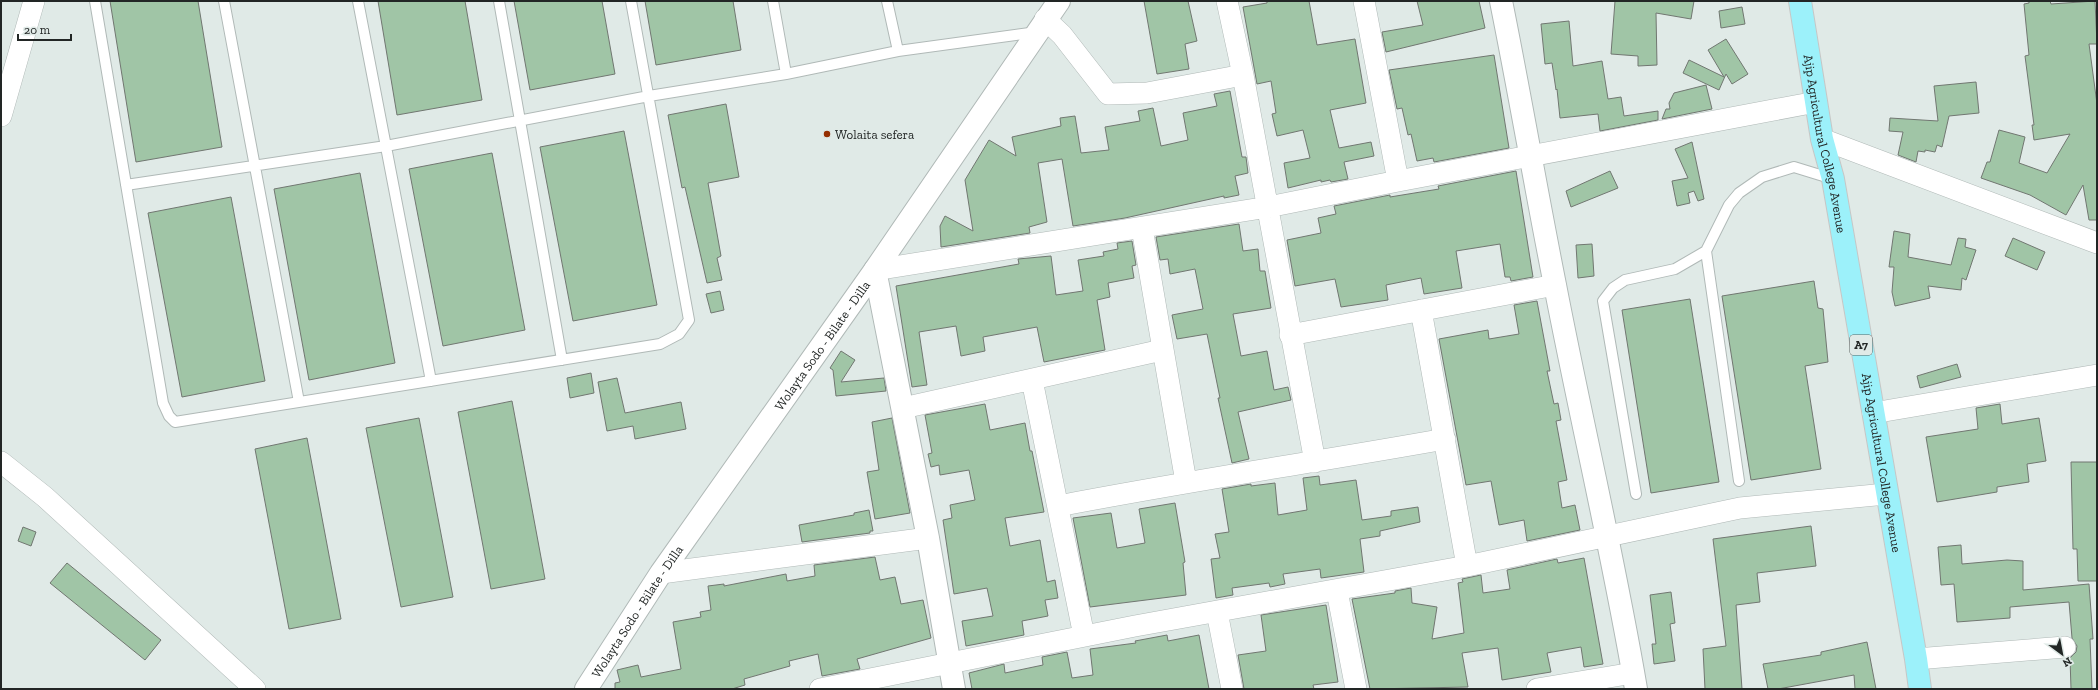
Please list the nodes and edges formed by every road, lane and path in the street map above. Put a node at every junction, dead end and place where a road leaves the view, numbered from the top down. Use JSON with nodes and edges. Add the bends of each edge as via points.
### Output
{"nodes":[{"id":1,"x":34,"y":1,"type":"edge"},
{"id":2,"x":95,"y":1,"type":"edge"},
{"id":3,"x":224,"y":1,"type":"edge"},
{"id":4,"x":358,"y":1,"type":"edge"},
{"id":5,"x":499,"y":1,"type":"edge"},
{"id":6,"x":631,"y":1,"type":"edge"},
{"id":7,"x":773,"y":1,"type":"edge"},
{"id":8,"x":887,"y":1,"type":"edge"},
{"id":9,"x":1059,"y":1,"type":"edge"},
{"id":10,"x":1227,"y":1,"type":"edge"},
{"id":11,"x":1364,"y":1,"type":"edge"},
{"id":12,"x":1501,"y":1,"type":"edge"},
{"id":13,"x":1800,"y":1,"type":"edge"},
{"id":14,"x":1041,"y":25,"type":"junction"},
{"id":15,"x":898,"y":51,"type":"junction"},
{"id":16,"x":786,"y":74,"type":"junction"},
{"id":17,"x":1243,"y":75,"type":"junction"},
{"id":18,"x":649,"y":96,"type":"junction"},
{"id":19,"x":1816,"y":102,"type":"junction"},
{"id":20,"x":1,"y":116,"type":"edge"},
{"id":21,"x":520,"y":120,"type":"junction"},
{"id":22,"x":1822,"y":139,"type":"junction"},
{"id":23,"x":386,"y":146,"type":"junction"},
{"id":24,"x":1532,"y":156,"type":"junction"},
{"id":25,"x":255,"y":166,"type":"junction"},
{"id":26,"x":1833,"y":178,"type":"junction"},
{"id":27,"x":1398,"y":180,"type":"junction"},
{"id":28,"x":126,"y":185,"type":"junction"},
{"id":29,"x":1268,"y":207,"type":"junction"},
{"id":30,"x":1142,"y":228,"type":"junction"},
{"id":31,"x":2097,"y":243,"type":"edge"},
{"id":32,"x":1706,"y":251,"type":"junction"},
{"id":33,"x":875,"y":270,"type":"junction"},
{"id":34,"x":1555,"y":285,"type":"junction"},
{"id":35,"x":1421,"y":310,"type":"junction"},
{"id":36,"x":1290,"y":335,"type":"junction"},
{"id":37,"x":1162,"y":350,"type":"junction"},
{"id":38,"x":562,"y":360,"type":"junction"},
{"id":39,"x":2097,"y":375,"type":"edge"},
{"id":40,"x":1032,"y":380,"type":"junction"},
{"id":41,"x":431,"y":381,"type":"junction"},
{"id":42,"x":299,"y":402,"type":"junction"},
{"id":43,"x":903,"y":408,"type":"junction"},
{"id":44,"x":1873,"y":413,"type":"junction"},
{"id":45,"x":1445,"y":439,"type":"junction"},
{"id":46,"x":1,"y":462,"type":"edge"},
{"id":47,"x":1315,"y":462,"type":"junction"},
{"id":48,"x":1739,"y":481,"type":"dead end"},
{"id":49,"x":1186,"y":482,"type":"junction"},
{"id":50,"x":1636,"y":494,"type":"dead end"},
{"id":51,"x":1886,"y":494,"type":"junction"},
{"id":52,"x":1058,"y":506,"type":"junction"},
{"id":53,"x":928,"y":538,"type":"junction"},
{"id":54,"x":1608,"y":538,"type":"junction"},
{"id":55,"x":1467,"y":566,"type":"junction"},
{"id":56,"x":661,"y":573,"type":"junction"},
{"id":57,"x":1336,"y":591,"type":"junction"},
{"id":58,"x":1217,"y":612,"type":"junction"},
{"id":59,"x":1084,"y":636,"type":"junction"},
{"id":60,"x":2065,"y":647,"type":"dead end"},
{"id":61,"x":1916,"y":659,"type":"junction"},
{"id":62,"x":949,"y":662,"type":"junction"},
{"id":63,"x":1634,"y":681,"type":"edge"},
{"id":64,"x":255,"y":689,"type":"edge"},
{"id":65,"x":586,"y":689,"type":"edge"},
{"id":66,"x":820,"y":689,"type":"edge"},
{"id":67,"x":954,"y":689,"type":"edge"},
{"id":68,"x":1232,"y":689,"type":"edge"},
{"id":69,"x":1356,"y":689,"type":"edge"},
{"id":70,"x":1537,"y":689,"type":"edge"},
{"id":71,"x":1920,"y":689,"type":"edge"}],
"edges":[{"from":1,"to":20,"type":"street"},
{"from":2,"to":28,"type":"lane"},
{"from":3,"to":25,"type":"lane"},
{"from":4,"to":23,"type":"lane"},
{"from":5,"to":21,"type":"lane"},
{"from":6,"to":18,"type":"lane"},
{"from":7,"to":16,"type":"lane"},
{"from":8,"to":15,"type":"lane"},
{"from":9,"to":14,"type":"main road","name":"Wolayta Sodo - Bilate - Dilla"},
{"from":10,"to":17,"type":"street"},
{"from":11,"to":27,"type":"street"},
{"from":12,"to":24,"type":"main road"},
{"from":13,"to":19,"type":"main road","name":"Ajip Agricultural College Avenue","number":"A7"},
{"from":14,"to":15,"type":"lane"},
{"from":14,"to":17,"type":"street","via":[[1062,35],[1108,94],[1147,93]]},
{"from":14,"to":33,"type":"main road","name":"Wolayta Sodo - Bilate - Dilla"},
{"from":15,"to":16,"type":"lane"},
{"from":16,"to":18,"type":"lane"},
{"from":17,"to":29,"type":"street"},
{"from":18,"to":21,"type":"lane"},
{"from":18,"to":38,"type":"lane","via":[[689,320],[679,334],[660,344]]},
{"from":19,"to":22,"type":"main road","name":"Ajip Agricultural College Avenue","number":"A7"},
{"from":19,"to":24,"type":"street"},
{"from":21,"to":23,"type":"lane"},
{"from":21,"to":38,"type":"lane"},
{"from":22,"to":26,"type":"main road","name":"Ajip Agricultural College Avenue","number":"A7"},
{"from":22,"to":31,"type":"street"},
{"from":23,"to":25,"type":"lane"},
{"from":23,"to":41,"type":"lane"},
{"from":24,"to":27,"type":"street"},
{"from":24,"to":34,"type":"main road"},
{"from":25,"to":28,"type":"lane"},
{"from":25,"to":42,"type":"lane"},
{"from":26,"to":32,"type":"lane","via":[[1794,167],[1762,177],[1739,193],[1729,205]]},
{"from":26,"to":44,"type":"main road","name":"Ajip Agricultural College Avenue","number":"A7"},
{"from":27,"to":29,"type":"street"},
{"from":28,"to":42,"type":"lane","via":[[163,403],[169,416],[176,422]]},
{"from":29,"to":30,"type":"street"},
{"from":29,"to":36,"type":"street"},
{"from":30,"to":33,"type":"street"},
{"from":30,"to":37,"type":"street"},
{"from":32,"to":48,"type":"lane"},
{"from":32,"to":50,"type":"lane","via":[[1675,269],[1625,280],[1612,288],[1603,301]]},
{"from":33,"to":43,"type":"main road"},
{"from":33,"to":56,"type":"main road","name":"Wolayta Sodo - Bilate - Dilla"},
{"from":34,"to":35,"type":"street"},
{"from":34,"to":54,"type":"main road"},
{"from":35,"to":36,"type":"street"},
{"from":35,"to":45,"type":"street"},
{"from":36,"to":47,"type":"street"},
{"from":37,"to":40,"type":"street"},
{"from":37,"to":49,"type":"street"},
{"from":38,"to":41,"type":"lane"},
{"from":39,"to":44,"type":"street"},
{"from":40,"to":43,"type":"street"},
{"from":40,"to":52,"type":"street"},
{"from":41,"to":42,"type":"lane"},
{"from":43,"to":53,"type":"main road"},
{"from":44,"to":51,"type":"main road","name":"Ajip Agricultural College Avenue","number":"A7"},
{"from":45,"to":47,"type":"street"},
{"from":45,"to":55,"type":"street"},
{"from":46,"to":64,"type":"street","via":[[45,497]]},
{"from":47,"to":49,"type":"street"},
{"from":49,"to":52,"type":"street"},
{"from":51,"to":54,"type":"street","via":[[1740,508]]},
{"from":51,"to":61,"type":"main road","name":"Ajip Agricultural College Avenue","number":"A7"},
{"from":52,"to":59,"type":"street"},
{"from":53,"to":56,"type":"street"},
{"from":53,"to":62,"type":"main road"},
{"from":54,"to":55,"type":"street"},
{"from":54,"to":63,"type":"main road"},
{"from":55,"to":57,"type":"street"},
{"from":56,"to":65,"type":"main road","name":"Wolayta Sodo - Bilate - Dilla"},
{"from":57,"to":58,"type":"street"},
{"from":57,"to":69,"type":"street"},
{"from":58,"to":59,"type":"street"},
{"from":58,"to":68,"type":"street"},
{"from":59,"to":62,"type":"street"},
{"from":60,"to":61,"type":"street"},
{"from":61,"to":71,"type":"main road","name":"Ajip Agricultural College Avenue","number":"A7"},
{"from":62,"to":66,"type":"street"},
{"from":62,"to":67,"type":"main road"},
{"from":63,"to":70,"type":"street"}]}
